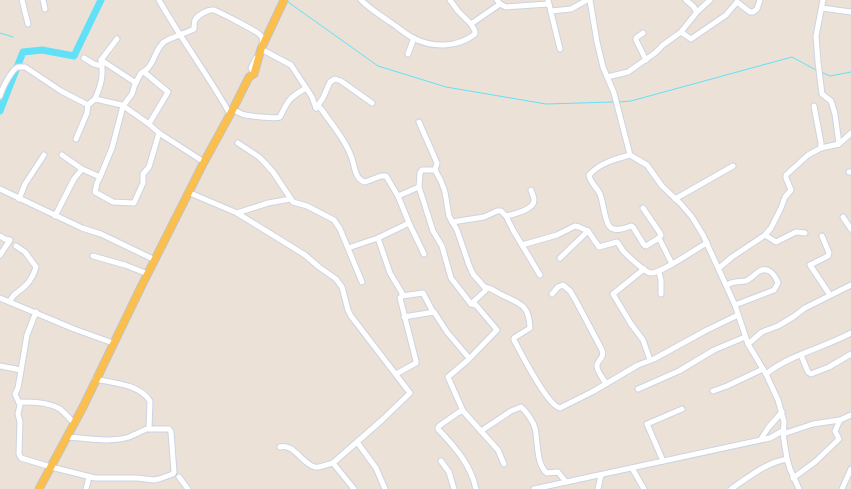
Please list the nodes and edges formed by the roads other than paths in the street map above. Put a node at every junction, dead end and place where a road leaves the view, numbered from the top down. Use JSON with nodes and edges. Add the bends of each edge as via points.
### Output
{"nodes":[{"id":1,"x":22,"y":0,"type":"edge"},
{"id":2,"x":43,"y":0,"type":"edge"},
{"id":3,"x":159,"y":0,"type":"edge"},
{"id":4,"x":284,"y":0,"type":"edge"},
{"id":5,"x":361,"y":0,"type":"edge"},
{"id":6,"x":450,"y":0,"type":"edge"},
{"id":7,"x":589,"y":0,"type":"edge"},
{"id":8,"x":686,"y":0,"type":"edge"},
{"id":9,"x":710,"y":0,"type":"edge"},
{"id":10,"x":760,"y":0,"type":"edge"},
{"id":11,"x":823,"y":0,"type":"edge"},
{"id":12,"x":499,"y":2,"type":"edge"},
{"id":13,"x":548,"y":2,"type":"edge"},
{"id":14,"x":822,"y":8,"type":"junction"},
{"id":15,"x":45,"y":9,"type":"dead end"},
{"id":16,"x":551,"y":11,"type":"junction"},
{"id":17,"x":697,"y":12,"type":"junction"},
{"id":18,"x":851,"y":12,"type":"edge"},
{"id":19,"x":28,"y":24,"type":"dead end"},
{"id":20,"x":471,"y":24,"type":"junction"},
{"id":21,"x":681,"y":32,"type":"junction"},
{"id":22,"x":643,"y":33,"type":"dead end"},
{"id":23,"x":181,"y":35,"type":"junction"},
{"id":24,"x":414,"y":38,"type":"junction"},
{"id":25,"x":118,"y":40,"type":"dead end"},
{"id":26,"x":260,"y":49,"type":"junction"},
{"id":27,"x":560,"y":49,"type":"dead end"},
{"id":28,"x":408,"y":54,"type":"dead end"},
{"id":29,"x":84,"y":58,"type":"dead end"},
{"id":30,"x":101,"y":60,"type":"junction"},
{"id":31,"x":646,"y":60,"type":"junction"},
{"id":32,"x":102,"y":66,"type":"junction"},
{"id":33,"x":144,"y":72,"type":"junction"},
{"id":34,"x":254,"y":74,"type":"junction"},
{"id":35,"x":607,"y":77,"type":"junction"},
{"id":36,"x":136,"y":83,"type":"junction"},
{"id":37,"x":306,"y":88,"type":"junction"},
{"id":38,"x":0,"y":96,"type":"edge"},
{"id":39,"x":95,"y":99,"type":"junction"},
{"id":40,"x":372,"y":103,"type":"dead end"},
{"id":41,"x":88,"y":105,"type":"junction"},
{"id":42,"x":123,"y":106,"type":"junction"},
{"id":43,"x":814,"y":106,"type":"dead end"},
{"id":44,"x":316,"y":108,"type":"junction"},
{"id":45,"x":232,"y":112,"type":"junction"},
{"id":46,"x":419,"y":122,"type":"dead end"},
{"id":47,"x":149,"y":124,"type":"junction"},
{"id":48,"x":159,"y":132,"type":"junction"},
{"id":49,"x":851,"y":133,"type":"edge"},
{"id":50,"x":76,"y":139,"type":"dead end"},
{"id":51,"x":238,"y":143,"type":"dead end"},
{"id":52,"x":840,"y":144,"type":"junction"},
{"id":53,"x":821,"y":148,"type":"junction"},
{"id":54,"x":44,"y":155,"type":"dead end"},
{"id":55,"x":62,"y":155,"type":"dead end"},
{"id":56,"x":630,"y":155,"type":"junction"},
{"id":57,"x":204,"y":162,"type":"junction"},
{"id":58,"x":733,"y":166,"type":"dead end"},
{"id":59,"x":82,"y":169,"type":"junction"},
{"id":60,"x":435,"y":170,"type":"junction"},
{"id":61,"x":100,"y":177,"type":"junction"},
{"id":62,"x":419,"y":187,"type":"junction"},
{"id":63,"x":0,"y":189,"type":"edge"},
{"id":64,"x":531,"y":190,"type":"dead end"},
{"id":65,"x":190,"y":193,"type":"junction"},
{"id":66,"x":398,"y":196,"type":"junction"},
{"id":67,"x":19,"y":199,"type":"junction"},
{"id":68,"x":291,"y":199,"type":"junction"},
{"id":69,"x":675,"y":199,"type":"junction"},
{"id":70,"x":643,"y":208,"type":"dead end"},
{"id":71,"x":237,"y":213,"type":"junction"},
{"id":72,"x":55,"y":216,"type":"junction"},
{"id":73,"x":506,"y":216,"type":"junction"},
{"id":74,"x":844,"y":217,"type":"dead end"},
{"id":75,"x":452,"y":222,"type":"junction"},
{"id":76,"x":409,"y":223,"type":"junction"},
{"id":77,"x":851,"y":229,"type":"edge"},
{"id":78,"x":588,"y":231,"type":"junction"},
{"id":79,"x":805,"y":233,"type":"dead end"},
{"id":80,"x":765,"y":235,"type":"junction"},
{"id":81,"x":0,"y":236,"type":"edge"},
{"id":82,"x":822,"y":236,"type":"dead end"},
{"id":83,"x":378,"y":238,"type":"junction"},
{"id":84,"x":659,"y":238,"type":"junction"},
{"id":85,"x":707,"y":242,"type":"junction"},
{"id":86,"x":522,"y":245,"type":"junction"},
{"id":87,"x":16,"y":246,"type":"dead end"},
{"id":88,"x":348,"y":248,"type":"junction"},
{"id":89,"x":424,"y":254,"type":"dead end"},
{"id":90,"x":0,"y":255,"type":"edge"},
{"id":91,"x":93,"y":256,"type":"dead end"},
{"id":92,"x":560,"y":258,"type":"dead end"},
{"id":93,"x":155,"y":260,"type":"junction"},
{"id":94,"x":672,"y":264,"type":"junction"},
{"id":95,"x":719,"y":268,"type":"junction"},
{"id":96,"x":644,"y":269,"type":"junction"},
{"id":97,"x":659,"y":272,"type":"junction"},
{"id":98,"x":148,"y":274,"type":"junction"},
{"id":99,"x":540,"y":275,"type":"dead end"},
{"id":100,"x":362,"y":282,"type":"dead end"},
{"id":101,"x":727,"y":285,"type":"junction"},
{"id":102,"x":850,"y":285,"type":"edge"},
{"id":103,"x":485,"y":287,"type":"junction"},
{"id":104,"x":851,"y":293,"type":"edge"},
{"id":105,"x":552,"y":294,"type":"dead end"},
{"id":106,"x":661,"y":294,"type":"dead end"},
{"id":107,"x":830,"y":295,"type":"junction"},
{"id":108,"x":402,"y":296,"type":"junction"},
{"id":109,"x":0,"y":298,"type":"edge"},
{"id":110,"x":10,"y":301,"type":"junction"},
{"id":111,"x":471,"y":304,"type":"junction"},
{"id":112,"x":736,"y":305,"type":"junction"},
{"id":113,"x":36,"y":312,"type":"junction"},
{"id":114,"x":433,"y":312,"type":"junction"},
{"id":115,"x":738,"y":315,"type":"junction"},
{"id":116,"x":404,"y":317,"type":"junction"},
{"id":117,"x":851,"y":333,"type":"edge"},
{"id":118,"x":745,"y":337,"type":"junction"},
{"id":119,"x":113,"y":343,"type":"junction"},
{"id":120,"x":748,"y":344,"type":"junction"},
{"id":121,"x":851,"y":354,"type":"edge"},
{"id":122,"x":801,"y":355,"type":"junction"},
{"id":123,"x":469,"y":358,"type":"junction"},
{"id":124,"x":650,"y":360,"type":"junction"},
{"id":125,"x":0,"y":366,"type":"edge"},
{"id":126,"x":21,"y":370,"type":"junction"},
{"id":127,"x":765,"y":372,"type":"junction"},
{"id":128,"x":396,"y":374,"type":"junction"},
{"id":129,"x":95,"y":379,"type":"junction"},
{"id":130,"x":606,"y":384,"type":"junction"},
{"id":131,"x":638,"y":388,"type":"dead end"},
{"id":132,"x":713,"y":391,"type":"dead end"},
{"id":133,"x":19,"y":402,"type":"junction"},
{"id":134,"x":682,"y":409,"type":"dead end"},
{"id":135,"x":463,"y":411,"type":"junction"},
{"id":136,"x":782,"y":412,"type":"junction"},
{"id":137,"x":851,"y":415,"type":"edge"},
{"id":138,"x":840,"y":420,"type":"junction"},
{"id":139,"x":74,"y":423,"type":"junction"},
{"id":140,"x":149,"y":429,"type":"junction"},
{"id":141,"x":481,"y":431,"type":"junction"},
{"id":142,"x":784,"y":432,"type":"junction"},
{"id":143,"x":67,"y":437,"type":"junction"},
{"id":144,"x":761,"y":439,"type":"junction"},
{"id":145,"x":357,"y":442,"type":"junction"},
{"id":146,"x":280,"y":447,"type":"dead end"},
{"id":147,"x":787,"y":459,"type":"junction"},
{"id":148,"x":441,"y":461,"type":"dead end"},
{"id":149,"x":663,"y":461,"type":"junction"},
{"id":150,"x":333,"y":463,"type":"junction"},
{"id":151,"x":504,"y":464,"type":"dead end"},
{"id":152,"x":51,"y":467,"type":"junction"},
{"id":153,"x":632,"y":468,"type":"junction"},
{"id":154,"x":851,"y":469,"type":"edge"},
{"id":155,"x":600,"y":475,"type":"junction"},
{"id":156,"x":89,"y":477,"type":"junction"},
{"id":157,"x":179,"y":478,"type":"dead end"},
{"id":158,"x":793,"y":478,"type":"junction"},
{"id":159,"x":566,"y":482,"type":"junction"},
{"id":160,"x":41,"y":488,"type":"edge"},
{"id":161,"x":86,"y":489,"type":"edge"},
{"id":162,"x":188,"y":489,"type":"edge"},
{"id":163,"x":354,"y":489,"type":"edge"},
{"id":164,"x":385,"y":489,"type":"edge"},
{"id":165,"x":454,"y":489,"type":"edge"},
{"id":166,"x":476,"y":489,"type":"edge"},
{"id":167,"x":534,"y":489,"type":"edge"},
{"id":168,"x":598,"y":489,"type":"edge"},
{"id":169,"x":644,"y":489,"type":"edge"},
{"id":170,"x":731,"y":489,"type":"edge"},
{"id":171,"x":799,"y":489,"type":"edge"},
{"id":172,"x":842,"y":489,"type":"edge"}],
"edges":[{"from":1,"to":19,"type":"street"},
{"from":2,"to":15,"type":"street"},
{"from":3,"to":23,"type":"street"},
{"from":4,"to":26,"type":"main road"},
{"from":5,"to":24,"type":"street"},
{"from":6,"to":20,"type":"street"},
{"from":7,"to":16,"type":"street","via":[[571,9]]},
{"from":7,"to":35,"type":"street","via":[[596,42]]},
{"from":8,"to":17,"type":"street"},
{"from":9,"to":17,"type":"street"},
{"from":10,"to":21,"type":"street","via":[[753,12],[737,2],[726,15],[691,39]]},
{"from":11,"to":14,"type":"street"},
{"from":12,"to":13,"type":"street","via":[[506,7]]},
{"from":12,"to":20,"type":"street"},
{"from":13,"to":16,"type":"street"},
{"from":14,"to":18,"type":"street"},
{"from":14,"to":52,"type":"street","via":[[816,36],[822,94],[831,100]]},
{"from":16,"to":27,"type":"street"},
{"from":17,"to":21,"type":"street"},
{"from":20,"to":24,"type":"street","via":[[475,34],[447,46]]},
{"from":21,"to":31,"type":"street"},
{"from":22,"to":31,"type":"street","via":[[636,40]]},
{"from":23,"to":33,"type":"street","via":[[164,42]]},
{"from":23,"to":34,"type":"street","via":[[194,29],[196,19],[213,10],[248,27],[260,34],[263,41],[251,68]]},
{"from":23,"to":45,"type":"street","via":[[199,66]]},
{"from":24,"to":28,"type":"street"},
{"from":25,"to":30,"type":"street"},
{"from":26,"to":34,"type":"main road"},
{"from":26,"to":37,"type":"street","via":[[291,65]]},
{"from":29,"to":32,"type":"street"},
{"from":30,"to":32,"type":"street"},
{"from":30,"to":36,"type":"street"},
{"from":31,"to":35,"type":"street","via":[[628,72]]},
{"from":32,"to":39,"type":"street","via":[[102,77]]},
{"from":33,"to":36,"type":"street"},
{"from":33,"to":47,"type":"street","via":[[168,92]]},
{"from":34,"to":45,"type":"main road","via":[[249,77]]},
{"from":35,"to":56,"type":"street","via":[[614,93]]},
{"from":36,"to":42,"type":"street"},
{"from":37,"to":44,"type":"street"},
{"from":37,"to":45,"type":"street","via":[[287,102],[278,118]]},
{"from":38,"to":41,"type":"street","via":[[13,71],[18,67],[25,67]]},
{"from":39,"to":41,"type":"street"},
{"from":39,"to":42,"type":"street"},
{"from":40,"to":44,"type":"street","via":[[335,79],[330,82]]},
{"from":41,"to":50,"type":"street","via":[[88,113]]},
{"from":42,"to":47,"type":"street"},
{"from":42,"to":61,"type":"street","via":[[112,148]]},
{"from":43,"to":53,"type":"street"},
{"from":44,"to":66,"type":"street","via":[[322,110],[343,140],[361,181],[386,176]]},
{"from":45,"to":57,"type":"main road"},
{"from":46,"to":60,"type":"street","via":[[437,163]]},
{"from":47,"to":48,"type":"street"},
{"from":48,"to":57,"type":"street"},
{"from":48,"to":61,"type":"street","via":[[149,167],[143,174],[143,183],[134,203],[113,202],[95,192]]},
{"from":49,"to":52,"type":"street"},
{"from":51,"to":68,"type":"street","via":[[264,162]]},
{"from":52,"to":53,"type":"street"},
{"from":53,"to":80,"type":"street","via":[[808,155],[786,175],[791,190]]},
{"from":54,"to":67,"type":"street","via":[[25,184]]},
{"from":55,"to":59,"type":"street"},
{"from":56,"to":69,"type":"street","via":[[647,165]]},
{"from":56,"to":84,"type":"street","via":[[599,166],[589,178],[600,194],[609,227],[634,227],[646,246]]},
{"from":57,"to":65,"type":"main road"},
{"from":58,"to":69,"type":"street"},
{"from":59,"to":61,"type":"street"},
{"from":59,"to":72,"type":"street"},
{"from":60,"to":62,"type":"street","via":[[421,170]]},
{"from":60,"to":75,"type":"street","via":[[443,186]]},
{"from":62,"to":66,"type":"street"},
{"from":62,"to":111,"type":"street","via":[[433,231],[442,246],[450,275]]},
{"from":63,"to":67,"type":"street"},
{"from":64,"to":73,"type":"street","via":[[534,204],[530,208]]},
{"from":65,"to":71,"type":"street"},
{"from":65,"to":93,"type":"main road"},
{"from":66,"to":76,"type":"street"},
{"from":67,"to":72,"type":"street"},
{"from":68,"to":71,"type":"street"},
{"from":68,"to":88,"type":"street","via":[[331,218],[337,224]]},
{"from":69,"to":85,"type":"street","via":[[692,217]]},
{"from":70,"to":84,"type":"street","via":[[660,233]]},
{"from":71,"to":128,"type":"street","via":[[305,255],[338,280],[349,313]]},
{"from":72,"to":93,"type":"street","via":[[126,245]]},
{"from":73,"to":75,"type":"street","via":[[499,211],[484,217]]},
{"from":73,"to":86,"type":"street"},
{"from":74,"to":77,"type":"street"},
{"from":75,"to":103,"type":"street","via":[[470,269]]},
{"from":76,"to":83,"type":"street"},
{"from":76,"to":89,"type":"street"},
{"from":78,"to":86,"type":"street","via":[[575,226],[557,235]]},
{"from":78,"to":92,"type":"street"},
{"from":78,"to":96,"type":"street","via":[[599,247],[617,242],[624,252]]},
{"from":79,"to":80,"type":"street","via":[[796,232],[776,242]]},
{"from":80,"to":95,"type":"street"},
{"from":81,"to":90,"type":"street","via":[[10,240]]},
{"from":82,"to":107,"type":"street","via":[[829,254],[810,265]]},
{"from":83,"to":88,"type":"street"},
{"from":83,"to":108,"type":"street","via":[[390,273]]},
{"from":84,"to":94,"type":"street"},
{"from":85,"to":94,"type":"street"},
{"from":85,"to":95,"type":"street"},
{"from":86,"to":99,"type":"street"},
{"from":87,"to":110,"type":"street","via":[[26,252],[36,267],[26,286],[14,294]]},
{"from":88,"to":100,"type":"street"},
{"from":91,"to":98,"type":"street"},
{"from":93,"to":98,"type":"main road"},
{"from":94,"to":97,"type":"street"},
{"from":95,"to":101,"type":"street"},
{"from":96,"to":97,"type":"street","via":[[649,273]]},
{"from":96,"to":124,"type":"street","via":[[613,294],[643,340]]},
{"from":97,"to":106,"type":"street"},
{"from":98,"to":119,"type":"main road"},
{"from":101,"to":112,"type":"street"},
{"from":101,"to":112,"type":"street","via":[[746,281],[763,270],[771,271],[776,277],[778,284],[774,290]]},
{"from":102,"to":104,"type":"street"},
{"from":102,"to":107,"type":"street"},
{"from":103,"to":111,"type":"street","via":[[485,291]]},
{"from":103,"to":130,"type":"street","via":[[516,300],[524,307],[530,328],[514,340],[538,383],[555,406],[562,408]]},
{"from":105,"to":130,"type":"street","via":[[563,285],[576,301],[602,350],[603,357],[598,363],[598,369]]},
{"from":107,"to":120,"type":"street","via":[[805,308],[793,318],[762,332]]},
{"from":108,"to":114,"type":"street","via":[[424,293]]},
{"from":108,"to":116,"type":"street","via":[[400,299]]},
{"from":109,"to":110,"type":"street"},
{"from":110,"to":113,"type":"street"},
{"from":111,"to":123,"type":"street","via":[[476,305],[497,330]]},
{"from":112,"to":115,"type":"street"},
{"from":113,"to":119,"type":"street"},
{"from":113,"to":126,"type":"street"},
{"from":114,"to":116,"type":"street"},
{"from":114,"to":123,"type":"street"},
{"from":115,"to":118,"type":"street"},
{"from":115,"to":124,"type":"street"},
{"from":116,"to":128,"type":"street","via":[[416,363]]},
{"from":117,"to":122,"type":"street"},
{"from":118,"to":120,"type":"street"},
{"from":118,"to":131,"type":"street","via":[[714,350],[679,371]]},
{"from":119,"to":129,"type":"main road"},
{"from":120,"to":127,"type":"street"},
{"from":121,"to":122,"type":"street","via":[[811,374]]},
{"from":122,"to":127,"type":"street"},
{"from":123,"to":135,"type":"street","via":[[448,377]]},
{"from":124,"to":130,"type":"street"},
{"from":125,"to":126,"type":"street"},
{"from":126,"to":133,"type":"street","via":[[15,394]]},
{"from":127,"to":132,"type":"street"},
{"from":127,"to":136,"type":"street"},
{"from":128,"to":145,"type":"street","via":[[409,394]]},
{"from":129,"to":139,"type":"main road"},
{"from":129,"to":140,"type":"street","via":[[129,387],[147,398],[150,401]]},
{"from":133,"to":139,"type":"street","via":[[52,406],[61,410]]},
{"from":133,"to":152,"type":"street","via":[[20,456]]},
{"from":134,"to":149,"type":"street","via":[[647,424]]},
{"from":135,"to":141,"type":"street"},
{"from":135,"to":166,"type":"street","via":[[438,428],[464,460]]},
{"from":136,"to":142,"type":"street"},
{"from":136,"to":144,"type":"street"},
{"from":137,"to":138,"type":"street"},
{"from":138,"to":142,"type":"street"},
{"from":138,"to":158,"type":"street","via":[[835,431],[839,440]]},
{"from":139,"to":143,"type":"main road"},
{"from":140,"to":143,"type":"street","via":[[128,437],[102,440]]},
{"from":140,"to":156,"type":"street","via":[[171,430],[173,474],[154,480]]},
{"from":141,"to":151,"type":"street","via":[[498,450]]},
{"from":141,"to":159,"type":"street","via":[[511,410],[521,407],[535,427],[540,462],[544,471],[558,472]]},
{"from":142,"to":144,"type":"street"},
{"from":142,"to":147,"type":"street"},
{"from":143,"to":152,"type":"main road"},
{"from":144,"to":149,"type":"street"},
{"from":145,"to":150,"type":"street"},
{"from":145,"to":164,"type":"street","via":[[376,468]]},
{"from":146,"to":150,"type":"street","via":[[286,447],[314,467]]},
{"from":147,"to":158,"type":"street"},
{"from":147,"to":170,"type":"street","via":[[772,463]]},
{"from":148,"to":165,"type":"street","via":[[449,472]]},
{"from":149,"to":153,"type":"street"},
{"from":150,"to":163,"type":"street"},
{"from":152,"to":156,"type":"street"},
{"from":152,"to":160,"type":"main road"},
{"from":153,"to":155,"type":"street"},
{"from":153,"to":169,"type":"street"},
{"from":154,"to":172,"type":"street"},
{"from":155,"to":159,"type":"street"},
{"from":155,"to":168,"type":"street"},
{"from":156,"to":161,"type":"street"},
{"from":157,"to":162,"type":"street"},
{"from":158,"to":171,"type":"street"},
{"from":159,"to":167,"type":"street"}]}
